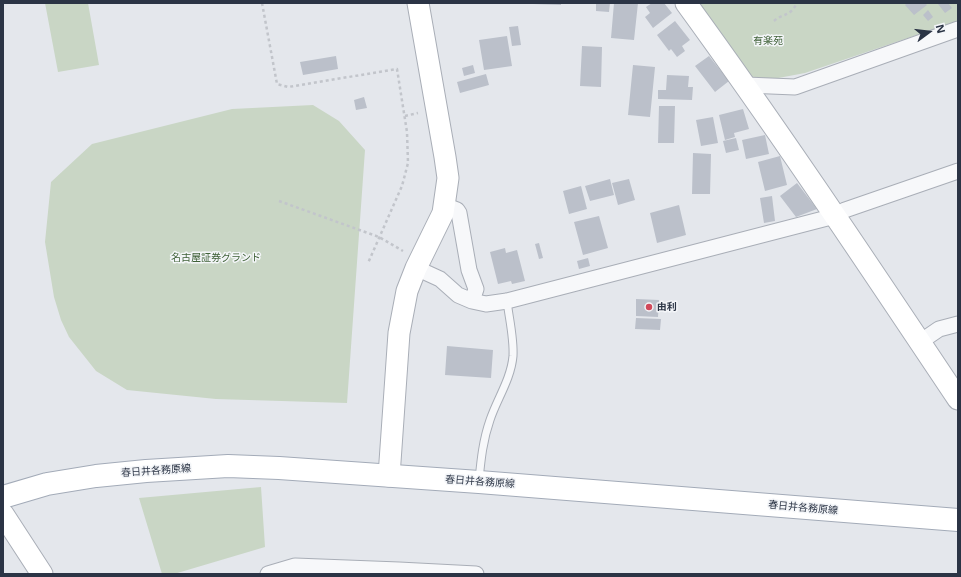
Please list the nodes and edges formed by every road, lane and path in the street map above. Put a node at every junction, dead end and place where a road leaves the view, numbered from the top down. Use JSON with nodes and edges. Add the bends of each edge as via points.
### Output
{"nodes":[{"id":1,"x":262,"y":3,"type":"edge"},
{"id":2,"x":418,"y":3,"type":"edge"},
{"id":3,"x":686,"y":3,"type":"edge"},
{"id":4,"x":796,"y":3,"type":"edge"},
{"id":5,"x":774,"y":21,"type":"dead end"},
{"id":6,"x":958,"y":29,"type":"edge"},
{"id":7,"x":746,"y":85,"type":"junction"},
{"id":8,"x":425,"y":112,"type":"dead end"},
{"id":9,"x":405,"y":116,"type":"junction"},
{"id":10,"x":958,"y":171,"type":"edge"},
{"id":11,"x":279,"y":201,"type":"dead end"},
{"id":12,"x":444,"y":206,"type":"junction"},
{"id":13,"x":835,"y":216,"type":"junction"},
{"id":14,"x":380,"y":237,"type":"junction"},
{"id":15,"x":412,"y":261,"type":"junction"},
{"id":16,"x":368,"y":263,"type":"dead end"},
{"id":17,"x":472,"y":301,"type":"junction"},
{"id":18,"x":507,"y":301,"type":"junction"},
{"id":19,"x":958,"y":324,"type":"edge"},
{"id":20,"x":920,"y":342,"type":"junction"},
{"id":21,"x":958,"y":399,"type":"edge"},
{"id":22,"x":389,"y":476,"type":"junction"},
{"id":23,"x":479,"y":482,"type":"junction"},
{"id":24,"x":3,"y":497,"type":"edge"},
{"id":25,"x":3,"y":514,"type":"edge"},
{"id":26,"x":958,"y":520,"type":"edge"},
{"id":27,"x":295,"y":570,"type":"edge"},
{"id":28,"x":399,"y":572,"type":"edge"},
{"id":29,"x":42,"y":574,"type":"edge"},
{"id":30,"x":268,"y":574,"type":"edge"},
{"id":31,"x":476,"y":574,"type":"edge"}],
"edges":[{"from":1,"to":9,"type":"path","via":[[277,84],[288,87],[397,69]]},
{"from":2,"to":12,"type":"street","via":[[446,157],[448,178]]},
{"from":3,"to":7,"type":"street"},
{"from":4,"to":5,"type":"path","via":[[789,13]]},
{"from":6,"to":7,"type":"street","via":[[795,86]]},
{"from":7,"to":13,"type":"street"},
{"from":8,"to":9,"type":"path"},
{"from":9,"to":14,"type":"path","via":[[408,163],[402,186]]},
{"from":10,"to":13,"type":"street","via":[[845,210]]},
{"from":11,"to":14,"type":"path"},
{"from":12,"to":15,"type":"street","via":[[443,213]]},
{"from":12,"to":17,"type":"street","via":[[459,213],[469,270],[476,289]]},
{"from":13,"to":18,"type":"street"},
{"from":13,"to":20,"type":"street"},
{"from":14,"to":15,"type":"path"},
{"from":14,"to":16,"type":"path"},
{"from":15,"to":17,"type":"street","via":[[440,279],[458,295]]},
{"from":15,"to":22,"type":"street","via":[[399,333]]},
{"from":17,"to":18,"type":"street","via":[[486,304]]},
{"from":18,"to":23,"type":"lane","via":[[513,355],[510,372],[485,433]]},
{"from":19,"to":20,"type":"street","via":[[939,329]]},
{"from":20,"to":21,"type":"street"},
{"from":22,"to":23,"type":"main road","name":"春日井各務原線"},
{"from":22,"to":24,"type":"main road","name":"春日井各務原線","via":[[257,467],[187,468],[96,476],[47,484]]},
{"from":23,"to":26,"type":"main road","name":"春日井各務原線"},
{"from":25,"to":29,"type":"street"},
{"from":27,"to":28,"type":"street"},
{"from":27,"to":30,"type":"street"},
{"from":28,"to":31,"type":"street"}]}
